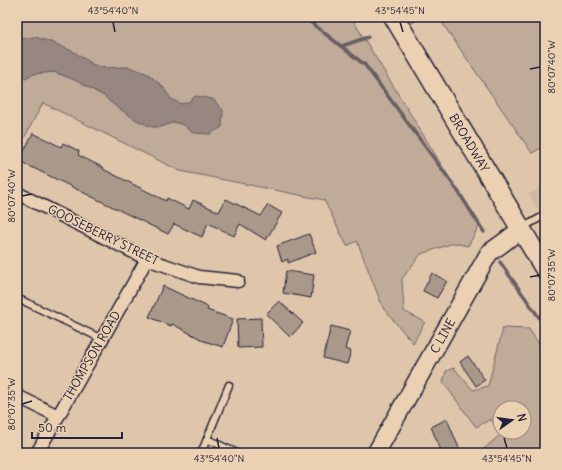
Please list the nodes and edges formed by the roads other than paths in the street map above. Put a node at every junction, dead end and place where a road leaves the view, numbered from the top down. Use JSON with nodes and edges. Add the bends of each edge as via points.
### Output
{"nodes":[{"id":1,"x":394,"y":17,"type":"edge"},
{"id":2,"x":17,"y":193,"type":"edge"},
{"id":3,"x":545,"y":215,"type":"edge"},
{"id":4,"x":521,"y":229,"type":"junction"},
{"id":5,"x":147,"y":259,"type":"junction"},
{"id":6,"x":545,"y":269,"type":"edge"},
{"id":7,"x":238,"y":281,"type":"dead end"},
{"id":8,"x":17,"y":298,"type":"edge"},
{"id":9,"x":102,"y":339,"type":"junction"},
{"id":10,"x":229,"y":385,"type":"dead end"},
{"id":11,"x":17,"y":396,"type":"edge"},
{"id":12,"x":58,"y":416,"type":"junction"},
{"id":13,"x":207,"y":439,"type":"junction"},
{"id":14,"x":37,"y":453,"type":"edge"},
{"id":15,"x":200,"y":453,"type":"edge"},
{"id":16,"x":237,"y":453,"type":"edge"},
{"id":17,"x":376,"y":453,"type":"edge"}],
"edges":[{"from":1,"to":4,"type":"main road","name":"BROADWAY"},
{"from":2,"to":5,"type":"street","name":"GOOSEBERRY STREET"},
{"from":3,"to":4,"type":"lane"},
{"from":4,"to":6,"type":"main road","name":"BROADWAY"},
{"from":4,"to":17,"type":"street","name":"C LINE","via":[[489,253]]},
{"from":5,"to":7,"type":"street","name":"GOOSEBERRY STREET","via":[[199,278]]},
{"from":5,"to":9,"type":"street","name":"THOMPSON ROAD"},
{"from":8,"to":9,"type":"lane"},
{"from":9,"to":12,"type":"street","name":"THOMPSON ROAD"},
{"from":10,"to":13,"type":"lane"},
{"from":11,"to":12,"type":"street"},
{"from":12,"to":14,"type":"street","name":"THOMPSON ROAD"},
{"from":13,"to":15,"type":"lane"},
{"from":13,"to":16,"type":"lane"}]}
